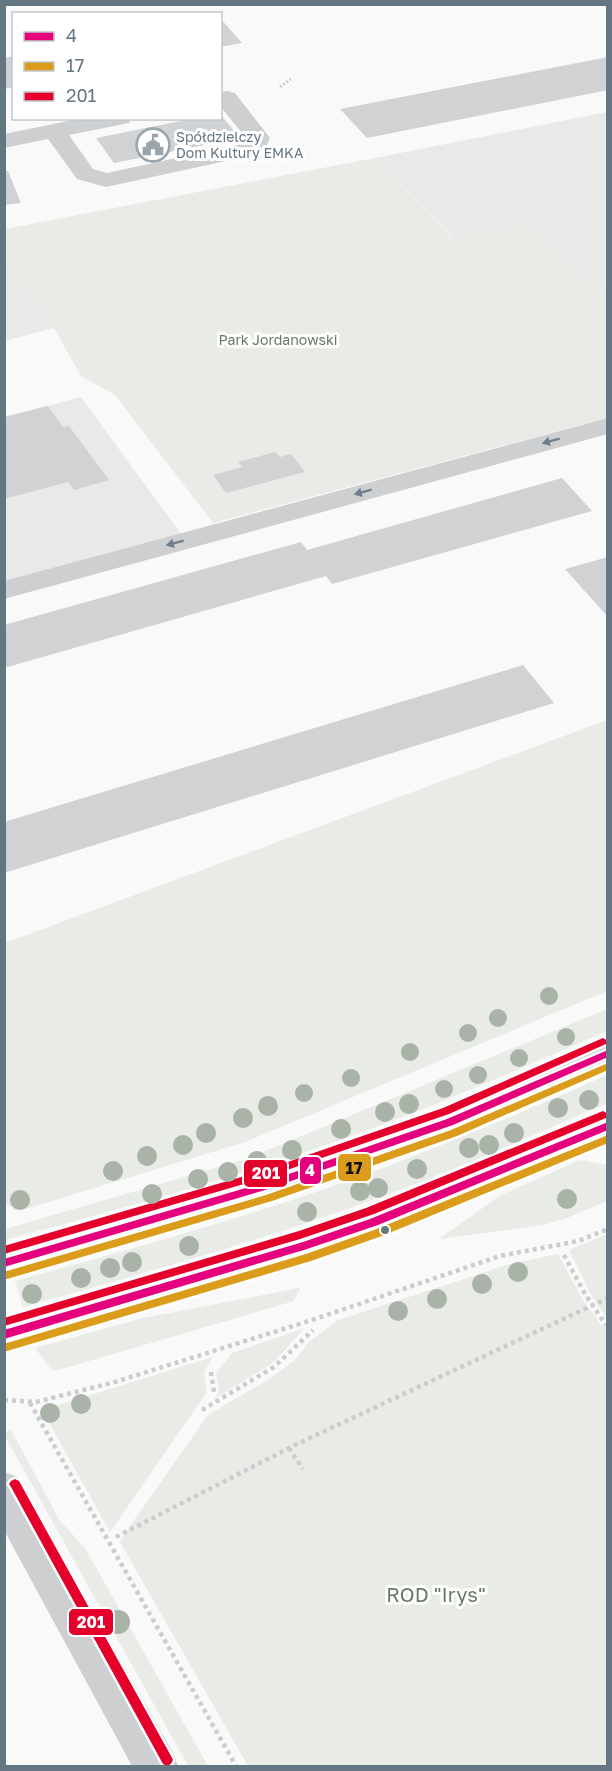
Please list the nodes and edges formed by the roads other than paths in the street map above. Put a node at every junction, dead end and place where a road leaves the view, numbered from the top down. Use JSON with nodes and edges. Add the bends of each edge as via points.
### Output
{"nodes":[{"id":1,"x":222,"y":99,"type":"edge"},
{"id":2,"x":112,"y":120,"type":"edge"},
{"id":3,"x":55,"y":132,"type":"junction"},
{"id":4,"x":4,"y":141,"type":"edge"},
{"id":5,"x":608,"y":426,"type":"edge"},
{"id":6,"x":4,"y":590,"type":"edge"},
{"id":7,"x":608,"y":1053,"type":"edge"},
{"id":8,"x":608,"y":1126,"type":"edge"},
{"id":9,"x":4,"y":1263,"type":"edge"},
{"id":10,"x":4,"y":1335,"type":"edge"},
{"id":11,"x":11,"y":1516,"type":"edge"},
{"id":12,"x":156,"y":1767,"type":"edge"}],
"edges":[{"from":1,"to":3,"type":"street","via":[[227,98],[258,138],[255,148],[106,180],[85,174]]},
{"from":2,"to":3,"type":"street"},
{"from":3,"to":4,"type":"street"},
{"from":5,"to":6,"type":"street","one_way":true},
{"from":7,"to":9,"type":"street","via":[[450,1122],[286,1179]]},
{"from":8,"to":10,"type":"street","via":[[364,1226]]},
{"from":11,"to":12,"type":"street"}]}
